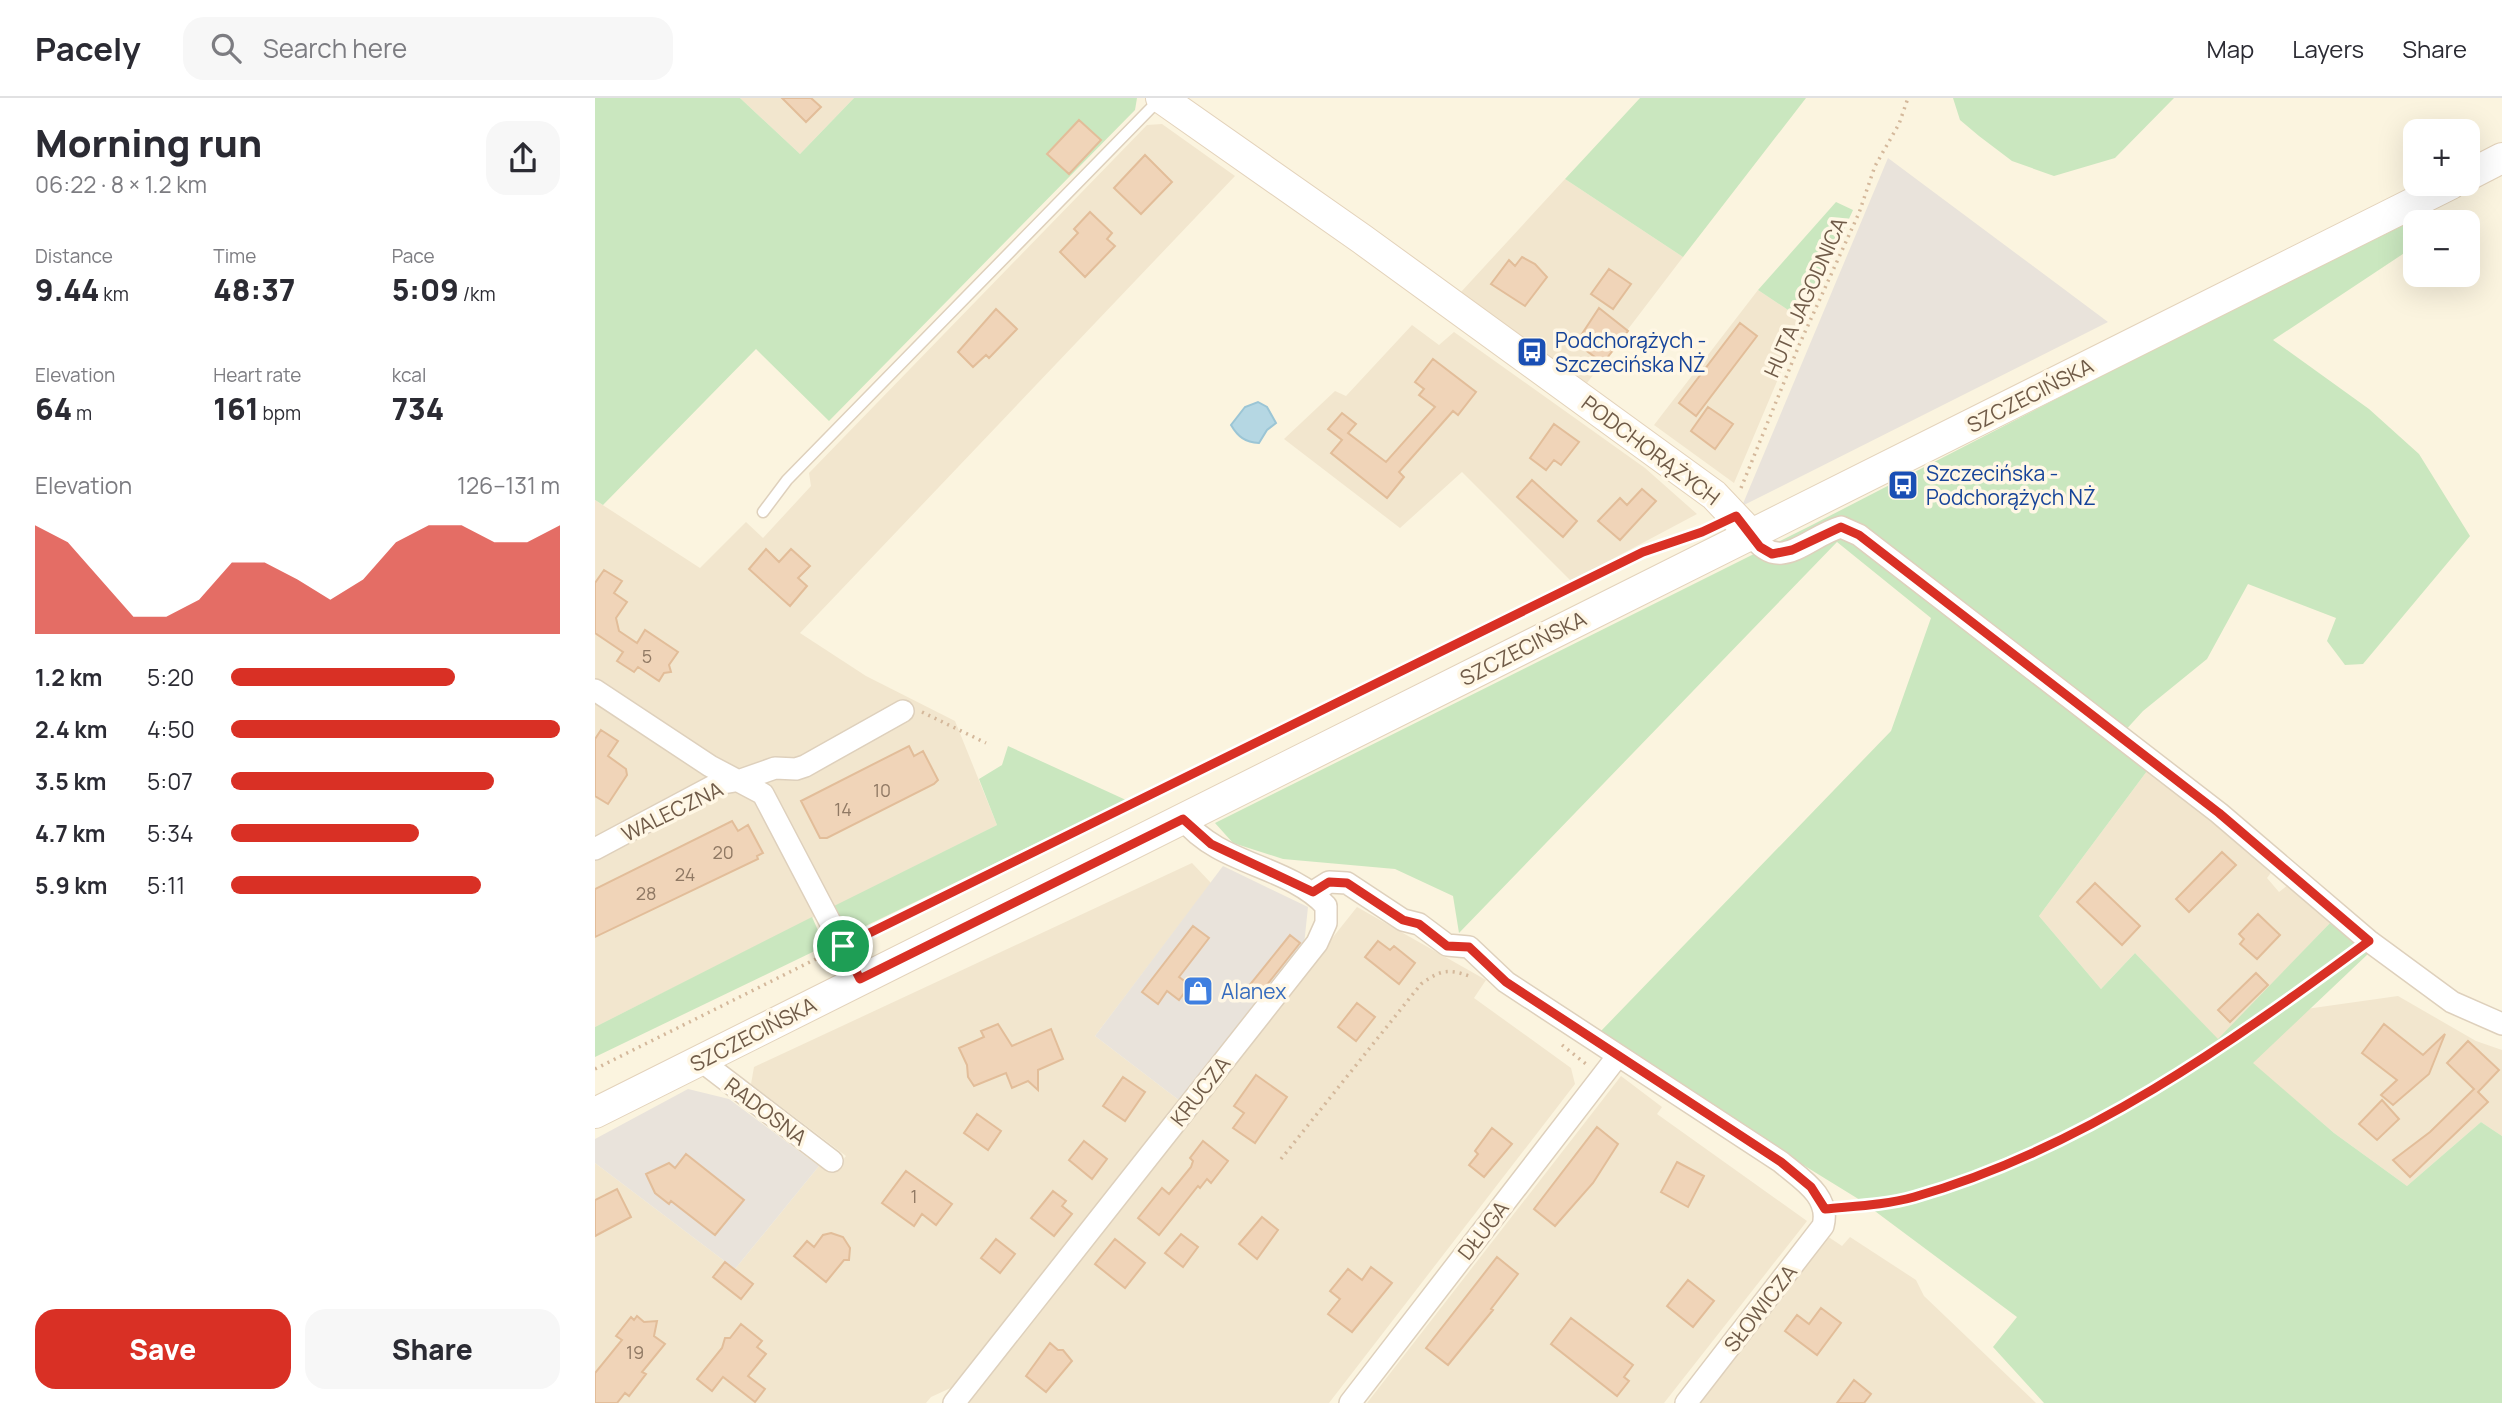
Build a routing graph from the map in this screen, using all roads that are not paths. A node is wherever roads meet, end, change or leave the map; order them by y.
1 (1162, 99) edge
2 (2502, 158) edge
3 (2480, 169) edge
4 (2427, 196) edge
5 (763, 512) dead end
6 (1750, 534) junction
7 (595, 690) edge
8 (903, 711) road end
9 (741, 780) junction
10 (1183, 819) junction
11 (595, 849) edge
12 (1313, 892) junction
13 (860, 979) junction
14 (2502, 1024) edge
15 (1617, 1058) junction
16 (700, 1060) junction
17 (595, 1113) edge
18 (832, 1161) dead end
19 (954, 1403) edge
20 (1350, 1403) edge
21 (1686, 1403) edge

1 - 5 lane
1 - 6 main road, PODCHORĄŻYCH
2 - 3 main road
4 - 6 main road, SZCZECIŃSKA
6 - 10 main road, SZCZECIŃSKA
6 - 14 street, PODCHORĄŻYCH
7 - 9 street
8 - 9 street, WALECZNA
9 - 11 street, WALECZNA
9 - 13 street
10 - 12 street
10 - 13 main road, SZCZECIŃSKA
12 - 15 street
12 - 19 street, KRUCZA
13 - 16 main road, SZCZECIŃSKA
15 - 20 street, DŁUGA
15 - 21 street, SŁOWICZA
16 - 17 main road, SZCZECIŃSKA
16 - 18 street, RADOSNA

